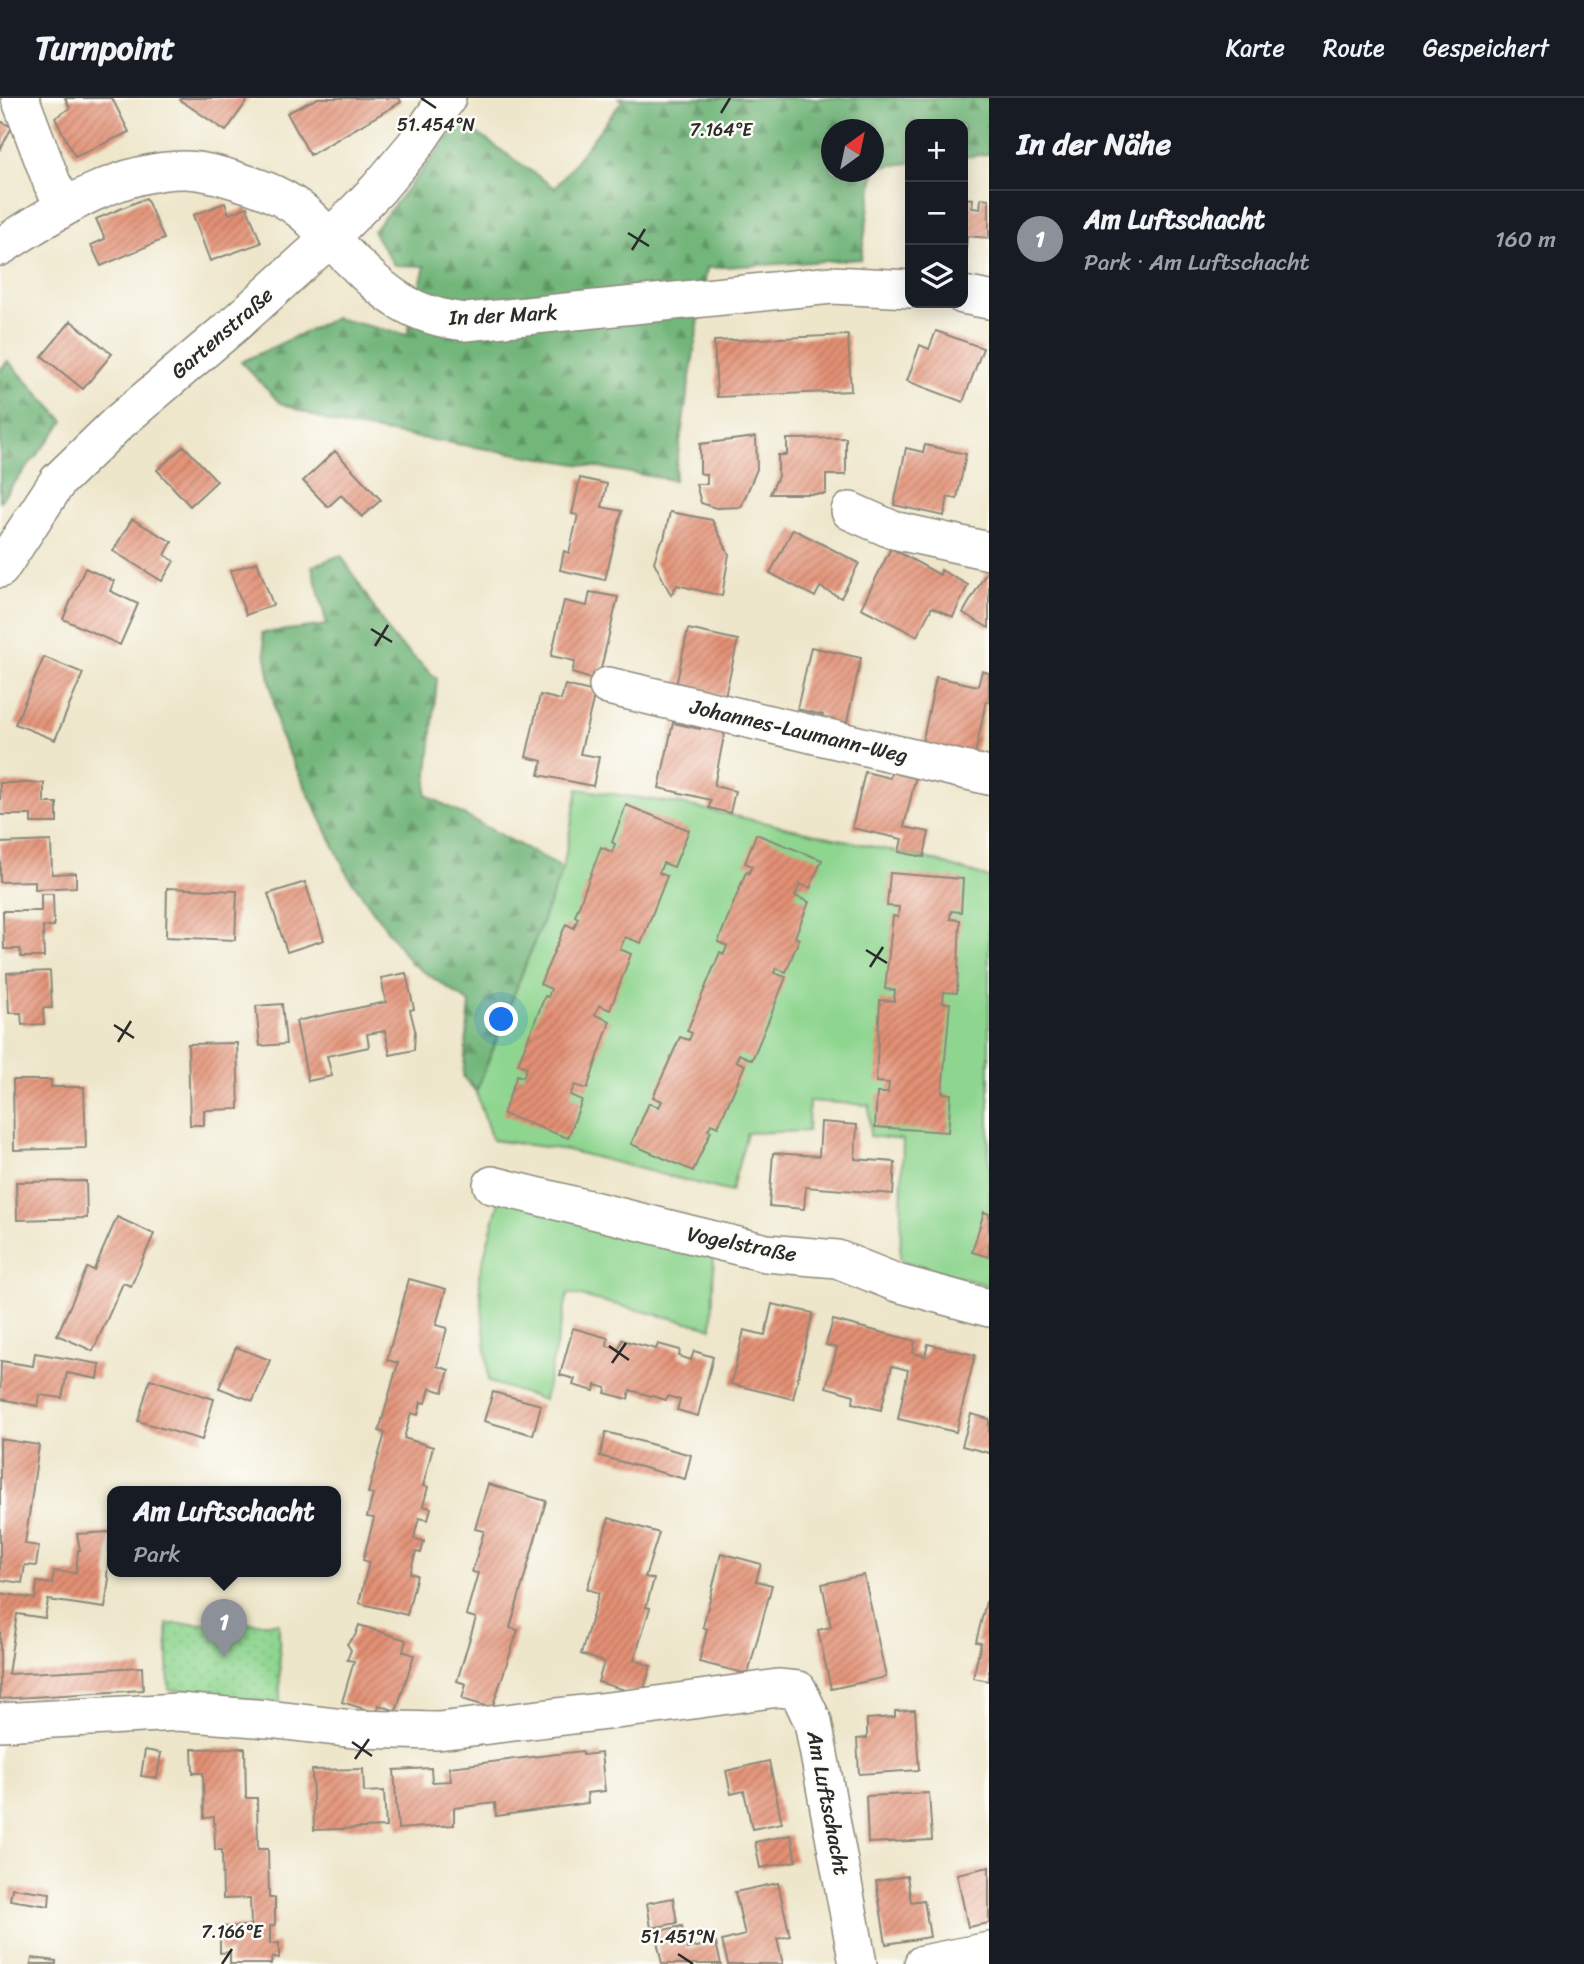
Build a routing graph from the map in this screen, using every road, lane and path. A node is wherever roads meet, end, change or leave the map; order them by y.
1 (20, 98) edge
2 (447, 98) edge
3 (65, 206) junction
4 (330, 238) junction
5 (0, 247) edge
6 (905, 289) edge
7 (968, 296) edge
8 (989, 300) edge
9 (850, 511) dead end
10 (989, 551) edge
11 (0, 569) edge
12 (608, 686) dead end
13 (989, 776) edge
14 (492, 1185) dead end
15 (989, 1308) edge
16 (0, 1722) edge
17 (989, 1951) edge
18 (858, 1964) edge
19 (923, 1964) edge

1 - 3 street
2 - 4 street, Gartenstraße
3 - 4 street, In der Mark
3 - 5 street, In der Mark
4 - 6 street, In der Mark
4 - 11 street, Gartenstraße
7 - 8 street
9 - 10 street
12 - 13 street, Johannes-Laumann-Weg
14 - 15 street, Vogelstraße
16 - 18 street, Am Luftschacht
17 - 19 street

